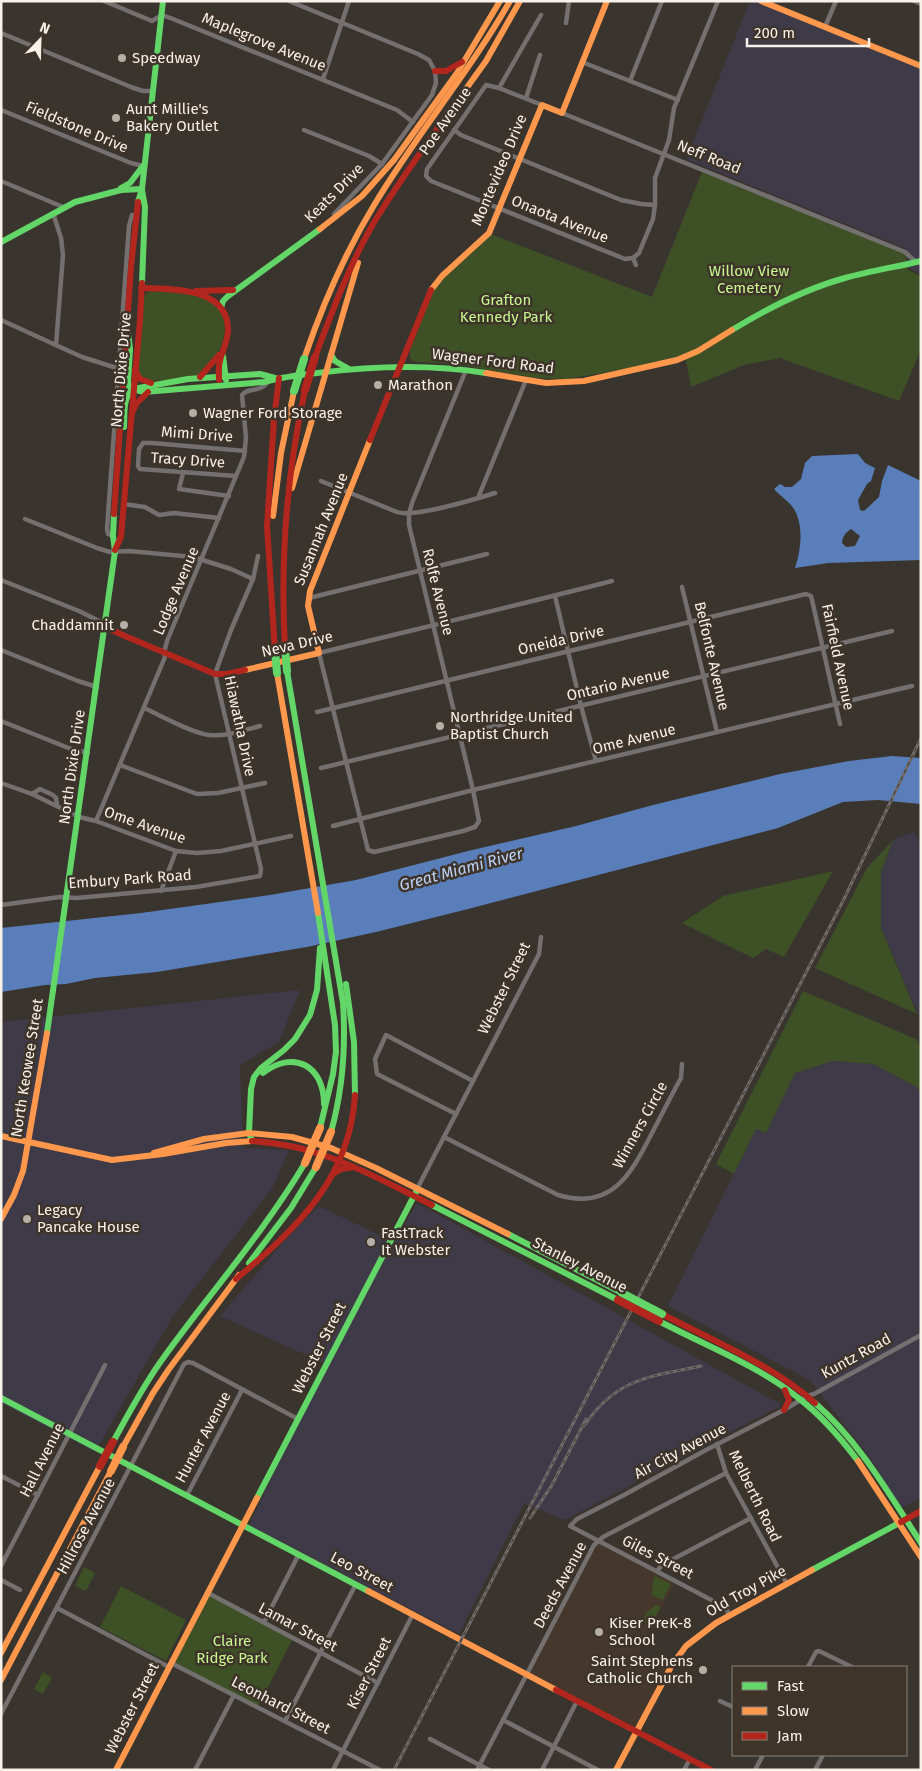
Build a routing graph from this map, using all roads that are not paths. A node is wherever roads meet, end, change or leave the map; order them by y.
1 (104, 1) edge
2 (163, 1) edge
3 (289, 1) edge
4 (349, 1) edge
5 (500, 1) edge
6 (510, 1) edge
7 (520, 1) edge
8 (569, 1) edge
9 (607, 1) edge
10 (662, 1) edge
11 (718, 1) edge
12 (761, 1) edge
13 (836, 1) edge
14 (914, 1) edge
15 (921, 4) edge
16 (162, 15) junction
17 (541, 15) dead end
18 (341, 23) junction
19 (566, 23) dead end
20 (825, 28) junction
21 (1, 33) edge
22 (540, 56) dead end
23 (464, 61) junction
24 (582, 62) junction
25 (921, 66) edge
26 (435, 71) junction
27 (323, 79) junction
28 (630, 81) junction
29 (488, 85) joint
30 (499, 88) junction
31 (153, 91) junction
32 (526, 98) junction
33 (678, 100) junction
34 (542, 105) junction
35 (1, 110) edge
36 (562, 113) junction
37 (413, 122) junction
38 (304, 130) dead end
39 (454, 130) junction
40 (664, 154) junction
41 (520, 159) junction
42 (382, 164) junction
43 (144, 166) junction
44 (426, 174) joint
45 (1, 181) edge
46 (142, 189) junction
47 (116, 191) junction
48 (655, 205) junction
49 (63, 208) junction
50 (500, 209) junction
51 (53, 213) junction
52 (136, 216) junction
53 (320, 229) junction
54 (143, 230) junction
55 (1, 242) edge
56 (360, 251) junction
57 (632, 258) junction
58 (918, 261) edge
59 (636, 265) dead end
60 (141, 288) junction
61 (237, 289) junction
62 (192, 292) junction
63 (126, 301) junction
64 (221, 308) junction
65 (1, 320) edge
66 (126, 324) junction
67 (138, 334) junction
68 (56, 344) junction
69 (223, 350) junction
70 (332, 355) junction
71 (400, 367) junction
72 (135, 369) junction
73 (349, 369) junction
74 (120, 370) junction
75 (466, 370) junction
76 (327, 372) junction
77 (196, 378) junction
78 (223, 378) junction
79 (279, 378) junction
80 (526, 380) junction
81 (268, 381) junction
82 (257, 382) junction
83 (158, 383) junction
84 (178, 388) junction
85 (133, 389) junction
86 (149, 391) junction
87 (130, 420) junction
88 (118, 442) junction
89 (245, 451) junction
90 (139, 468) joint
91 (183, 472) junction
92 (236, 476) junction
93 (321, 481) dead end
94 (350, 493) junction
95 (496, 493) dead end
96 (228, 496) junction
97 (478, 498) junction
98 (287, 499) junction
99 (112, 501) junction
100 (124, 504) junction
101 (409, 514) junction
102 (220, 518) junction
103 (25, 519) dead end
104 (115, 551) junction
105 (487, 554) dead end
106 (258, 556) dead end
107 (202, 560) junction
108 (421, 572) junction
109 (253, 578) junction
110 (1, 580) edge
111 (612, 581) dead end
112 (270, 582) junction
113 (682, 587) dead end
114 (555, 596) junction
115 (811, 596) joint
116 (309, 598) junction
117 (691, 622) junction
118 (105, 624) junction
119 (433, 625) junction
120 (892, 631) dead end
121 (822, 649) junction
122 (1, 650) edge
123 (569, 652) junction
124 (164, 653) junction
125 (319, 653) junction
126 (215, 674) junction
127 (704, 677) junction
128 (447, 681) junction
129 (912, 686) dead end
130 (97, 687) junction
131 (836, 704) junction
132 (581, 706) junction
133 (144, 708) junction
134 (332, 708) junction
135 (317, 712) dead end
136 (1, 721) edge
137 (840, 724) dead end
138 (260, 726) dead end
139 (717, 732) junction
140 (228, 734) junction
141 (460, 736) junction
142 (88, 753) junction
143 (596, 761) junction
144 (345, 762) junction
145 (120, 764) junction
146 (321, 768) dead end
147 (1, 783) edge
148 (265, 783) dead end
149 (241, 788) junction
150 (473, 790) junction
151 (32, 794) junction
152 (57, 805) junction
153 (79, 817) junction
154 (359, 819) junction
155 (96, 821) junction
156 (333, 826) dead end
157 (291, 836) dead end
158 (255, 843) junction
159 (176, 851) junction
160 (369, 851) joint
161 (260, 876) joint
162 (161, 891) junction
163 (68, 897) junction
164 (1, 905) edge
165 (320, 927) junction
166 (541, 937) dead end
167 (60, 947) joint
168 (340, 965) junction
169 (682, 1064) dead end
170 (473, 1081) junction
171 (456, 1114) junction
172 (323, 1118) junction
173 (1, 1136) edge
174 (252, 1136) junction
175 (444, 1138) junction
176 (29, 1142) junction
177 (342, 1157) junction
178 (354, 1167) junction
179 (333, 1174) junction
180 (415, 1193) junction
181 (1, 1220) edge
182 (236, 1280) junction
183 (660, 1318) junction
184 (921, 1335) edge
185 (105, 1365) dead end
186 (783, 1387) junction
187 (242, 1390) junction
188 (1, 1398) edge
189 (804, 1398) junction
190 (784, 1410) junction
191 (298, 1419) junction
192 (69, 1434) junction
193 (717, 1444) junction
194 (132, 1466) junction
195 (726, 1473) junction
196 (1, 1476) edge
197 (38, 1495) junction
198 (187, 1495) junction
199 (921, 1511) edge
200 (751, 1518) junction
201 (902, 1522) junction
202 (243, 1525) junction
203 (570, 1526) joint
204 (598, 1541) junction
205 (921, 1543) edge
206 (299, 1554) junction
207 (921, 1556) edge
208 (1, 1566) edge
209 (657, 1571) junction
210 (1, 1580) edge
211 (356, 1584) junction
212 (787, 1584) junction
213 (20, 1590) dead end
214 (208, 1593) junction
215 (57, 1608) junction
216 (413, 1614) junction
217 (728, 1616) junction
218 (264, 1622) junction
219 (321, 1652) junction
220 (1, 1653) edge
221 (170, 1665) junction
222 (809, 1666) edge
223 (850, 1666) edge
224 (526, 1674) junction
225 (1, 1680) edge
226 (378, 1683) junction
227 (234, 1695) junction
228 (578, 1701) junction
229 (720, 1701) dead end
230 (732, 1707) edge
231 (1, 1714) edge
232 (503, 1720) junction
233 (285, 1721) junction
234 (636, 1732) junction
235 (430, 1739) dead end
236 (554, 1746) junction
237 (342, 1751) junction
238 (762, 1756) edge
239 (822, 1756) edge
240 (690, 1759) junction
241 (478, 1767) edge
242 (116, 1770) edge
243 (195, 1770) edge
244 (332, 1770) edge
245 (380, 1770) edge
246 (489, 1770) edge
247 (542, 1770) edge
248 (598, 1770) edge
249 (616, 1770) edge
250 (684, 1770) edge
251 (711, 1770) edge
252 (755, 1770) edge
253 (815, 1770) edge

1 - 16 street, Maplegrove Avenue
2 - 16 main road, North Dixie Drive
3 - 18 street
4 - 18 street
5 - 23 main road
6 - 112 main road, bridge
7 - 56 main road
8 - 19 street
9 - 24 main road
10 - 28 street
11 - 33 street
12 - 20 main road
13 - 20 street
14 - 15 street
16 - 27 street, Maplegrove Avenue
16 - 31 main road, North Dixie Drive
17 - 30 street
18 - 26 street
18 - 27 street
20 - 25 main road
21 - 31 street
22 - 32 street
23 - 26 main road
23 - 53 main road
24 - 28 street
24 - 36 main road
26 - 37 street, Keats Drive
27 - 37 street, Maplegrove Avenue
28 - 33 street
29 - 30 street, Neff Road
29 - 39 street, Poe Avenue
30 - 32 street, Neff Road
31 - 43 main road, North Dixie Drive
32 - 34 street, Neff Road
33 - 40 street
34 - 36 main road, Neff Road
34 - 41 main road, Montevideo Drive
35 - 43 street, Fieldstone Drive
36 - 40 street, Neff Road
37 - 42 street, Keats Drive
38 - 42 street
39 - 41 street
39 - 44 street, Poe Avenue
40 - 48 street
40 - 58 street, Neff Road
41 - 48 street
41 - 50 main road, Montevideo Drive
42 - 53 street, Keats Drive
43 - 46 main road, North Dixie Drive
43 - 47 main road
44 - 50 street, Onaota Avenue
45 - 49 street
46 - 47 main road
46 - 52 main road, North Dixie Drive
46 - 54 main road, North Dixie Drive
47 - 49 main road
48 - 57 street
49 - 51 main road
50 - 57 street, Onaota Avenue
50 - 71 main road, Montevideo Drive
51 - 55 main road
51 - 68 street
52 - 54 main road
52 - 63 main road, North Dixie Drive
53 - 61 main road, Keats Drive
54 - 60 main road, North Dixie Drive
56 - 70 main road
56 - 98 main road, bridge
57 - 59 street
58 - 80 main road, Wagner Ford Road
60 - 62 main road
60 - 67 main road, North Dixie Drive
61 - 62 main road
61 - 64 main road, Keats Drive
62 - 64 main road
63 - 66 main road, North Dixie Drive
63 - 67 main road
63 - 74 street
64 - 69 main road
65 - 68 street
66 - 74 main road, North Dixie Drive
66 - 85 main road
67 - 72 main road, North Dixie Drive
68 - 74 street
69 - 77 main road
69 - 78 main road
70 - 73 main road
70 - 76 main road
71 - 73 main road, Wagner Ford Road
71 - 75 main road, Wagner Ford Road
71 - 94 main road, Susannah Avenue
72 - 83 main road
72 - 85 main road, North Dixie Drive
73 - 76 main road, Wagner Ford Road
74 - 88 main road, North Dixie Drive
74 - 99 street
75 - 80 main road, Wagner Ford Road
75 - 101 street, Rolfe Avenue
76 - 79 main road, Wagner Ford Road
76 - 98 main road
77 - 78 main road, Wagner Ford Road
77 - 83 main road, Wagner Ford Road
78 - 79 main road, Wagner Ford Road
78 - 82 main road
78 - 84 main road
79 - 81 main road, Wagner Ford Road
79 - 112 main road
80 - 97 street
81 - 82 main road, Wagner Ford Road
81 - 89 street, Lodge Avenue
82 - 84 main road, Wagner Ford Road
83 - 85 main road, Wagner Ford Road
84 - 86 main road, Wagner Ford Road
85 - 86 main road, Wagner Ford Road
85 - 87 main road, North Dixie Drive
85 - 88 main road
86 - 87 main road
87 - 100 main road, North Dixie Drive
88 - 99 main road, North Dixie Drive
89 - 90 street, Mimi Drive
89 - 92 street, Lodge Avenue
90 - 91 street, Tracy Drive
91 - 92 street, Tracy Drive
91 - 96 street
92 - 96 street, Lodge Avenue
93 - 94 street
94 - 101 street
94 - 116 main road, Susannah Avenue
95 - 97 street
96 - 102 street, Lodge Avenue
97 - 101 street
98 - 168 main road, bridge
99 - 104 main road, North Dixie Drive
100 - 102 street
100 - 104 main road, North Dixie Drive
101 - 108 street, Rolfe Avenue
102 - 107 street, Lodge Avenue
103 - 104 street
104 - 107 street
104 - 118 main road, North Dixie Drive
105 - 108 street
106 - 109 street, Hiawatha Drive
107 - 109 street
107 - 124 street, Lodge Avenue
108 - 116 street
108 - 119 street, Rolfe Avenue
109 - 126 street, Hiawatha Drive
110 - 118 street, Neva Drive
111 - 114 street, Neva Drive
112 - 165 main road, bridge
113 - 117 street, Belfonte Avenue
114 - 119 street, Neva Drive
114 - 123 street
115 - 117 street, Oneida Drive
115 - 121 street, Fairfield Avenue
116 - 125 main road, Susannah Avenue
117 - 123 street, Oneida Drive
117 - 127 street, Belfonte Avenue
118 - 124 main road, Neva Drive
118 - 130 main road, North Dixie Drive
119 - 125 street, Neva Drive
119 - 128 street, Rolfe Avenue
120 - 121 street, Ontario Avenue
121 - 127 street, Ontario Avenue
121 - 131 street, Fairfield Avenue
122 - 130 street
123 - 128 street, Oneida Drive
123 - 132 street
124 - 126 main road, Neva Drive
124 - 133 street, Lodge Avenue
125 - 126 main road, Neva Drive
125 - 134 street, Susannah Avenue
126 - 140 street, Hiawatha Drive
127 - 132 street, Ontario Avenue
127 - 139 street, Belfonte Avenue
128 - 134 street, Oneida Drive
128 - 141 street, Rolfe Avenue
129 - 131 street, Ome Avenue
130 - 142 main road, North Dixie Drive
131 - 137 street, Fairfield Avenue
131 - 139 street, Ome Avenue
132 - 141 street, Ontario Avenue
132 - 143 street
133 - 140 street
133 - 145 street, Lodge Avenue
134 - 135 street, Oneida Drive
134 - 144 street, Susannah Avenue
136 - 142 street
138 - 140 street
139 - 143 street, Ome Avenue
140 - 149 street, Hiawatha Drive
141 - 144 street, Ontario Avenue
141 - 150 street, Rolfe Avenue
142 - 153 main road, North Dixie Drive
143 - 150 street, Ome Avenue
144 - 146 street, Ontario Avenue
144 - 154 street, Susannah Avenue
145 - 149 street
145 - 155 street, Lodge Avenue
147 - 151 street
148 - 149 street
149 - 158 street, Hiawatha Drive
150 - 154 street, Ome Avenue
150 - 160 street, Rolfe Avenue
151 - 152 street
151 - 152 street
152 - 153 street, Ome Avenue
153 - 155 street, Ome Avenue
153 - 163 main road, North Dixie Drive
154 - 156 street, Ome Avenue
154 - 160 street, Susannah Avenue
155 - 159 street, Ome Avenue
157 - 158 street, Ome Avenue
158 - 159 street, Ome Avenue
158 - 161 street, Hiawatha Drive
159 - 162 street
161 - 162 street, Embury Park Road
162 - 163 street, Embury Park Road
163 - 164 street, Embury Park Road
163 - 167 main road, North Dixie Drive
165 - 172 main road
165 - 174 main road
166 - 170 street, Webster Street
167 - 176 main road, North Keowee Street
168 - 177 main road
168 - 182 main road, bridge
169 - 175 street, Winners Circle
170 - 171 street, Webster Street
170 - 171 street
171 - 175 street, Webster Street
172 - 174 main road
172 - 220 main road, bridge
173 - 176 main road, Stanley Avenue
174 - 176 main road, Stanley Avenue
174 - 177 main road, Stanley Avenue
175 - 180 street, Webster Street
176 - 181 main road, North Keowee Street
177 - 178 main road, Stanley Avenue
177 - 179 main road
177 - 180 main road, Stanley Avenue
178 - 179 main road
178 - 180 main road, Stanley Avenue
179 - 182 main road
180 - 183 main road, Stanley Avenue, bridge
180 - 191 main road, Webster Street
182 - 225 main road, bridge
183 - 186 main road, Stanley Avenue
183 - 189 main road, Stanley Avenue
184 - 189 street, Kuntz Road
185 - 192 street, Hall Avenue
186 - 189 main road, Stanley Avenue
186 - 190 main road
187 - 191 street
187 - 194 street, Hillrose Avenue
187 - 198 street, Hunter Avenue
188 - 192 main road, Leo Street
189 - 190 street, Air City Avenue
189 - 201 main road, Stanley Avenue
190 - 193 street, Air City Avenue
191 - 202 main road, Webster Street
192 - 194 main road, Leo Street
192 - 197 street, Hall Avenue
193 - 195 street, Melberth Road
193 - 203 street, Air City Avenue
194 - 198 main road, Leo Street
194 - 215 street, Hillrose Avenue
195 - 200 street, Melberth Road
195 - 204 street, Deeds Avenue
196 - 197 street
197 - 208 street, Hall Avenue
198 - 202 main road, Leo Street
199 - 201 main road, Old Troy Pike
200 - 209 street
200 - 212 street, Melberth Road
201 - 205 main road, Stanley Avenue
201 - 207 main road, Stanley Avenue
201 - 212 main road, Old Troy Pike
202 - 206 main road, Leo Street
202 - 214 main road, Webster Street
203 - 204 street, Giles Street
204 - 209 street, Giles Street
204 - 224 street, Deeds Avenue
206 - 211 main road, Leo Street
206 - 218 street
209 - 217 street, Giles Street
210 - 213 street
211 - 216 main road, Leo Street
211 - 219 street
212 - 217 main road, Old Troy Pike
214 - 218 street, Lamar Street
214 - 221 main road, Webster Street
215 - 221 street, Leonhard Street
215 - 231 street, Hillrose Avenue
216 - 224 main road, Leo Street
216 - 226 street, Kiser Street
217 - 234 main road, Old Troy Pike
218 - 219 street, Lamar Street
219 - 226 street, Lamar Street
219 - 233 street
221 - 227 street, Leonhard Street
221 - 242 main road, Webster Street
222 - 223 street
224 - 228 main road, Leo Street
224 - 232 street, Deeds Avenue
226 - 237 street, Kiser Street
227 - 233 street, Leonhard Street
227 - 243 street
228 - 234 main road, Leo Street
228 - 236 street
229 - 230 street
232 - 236 street
232 - 241 street, Deeds Avenue
233 - 237 street, Leonhard Street
234 - 240 main road, Leo Street
234 - 249 main road, Old Troy Pike
235 - 241 street
236 - 247 street
236 - 248 street
237 - 244 street, Kiser Street
237 - 245 street, Leonhard Street
238 - 252 street
239 - 253 street
240 - 250 street
240 - 251 main road, Leo Street
241 - 246 street

